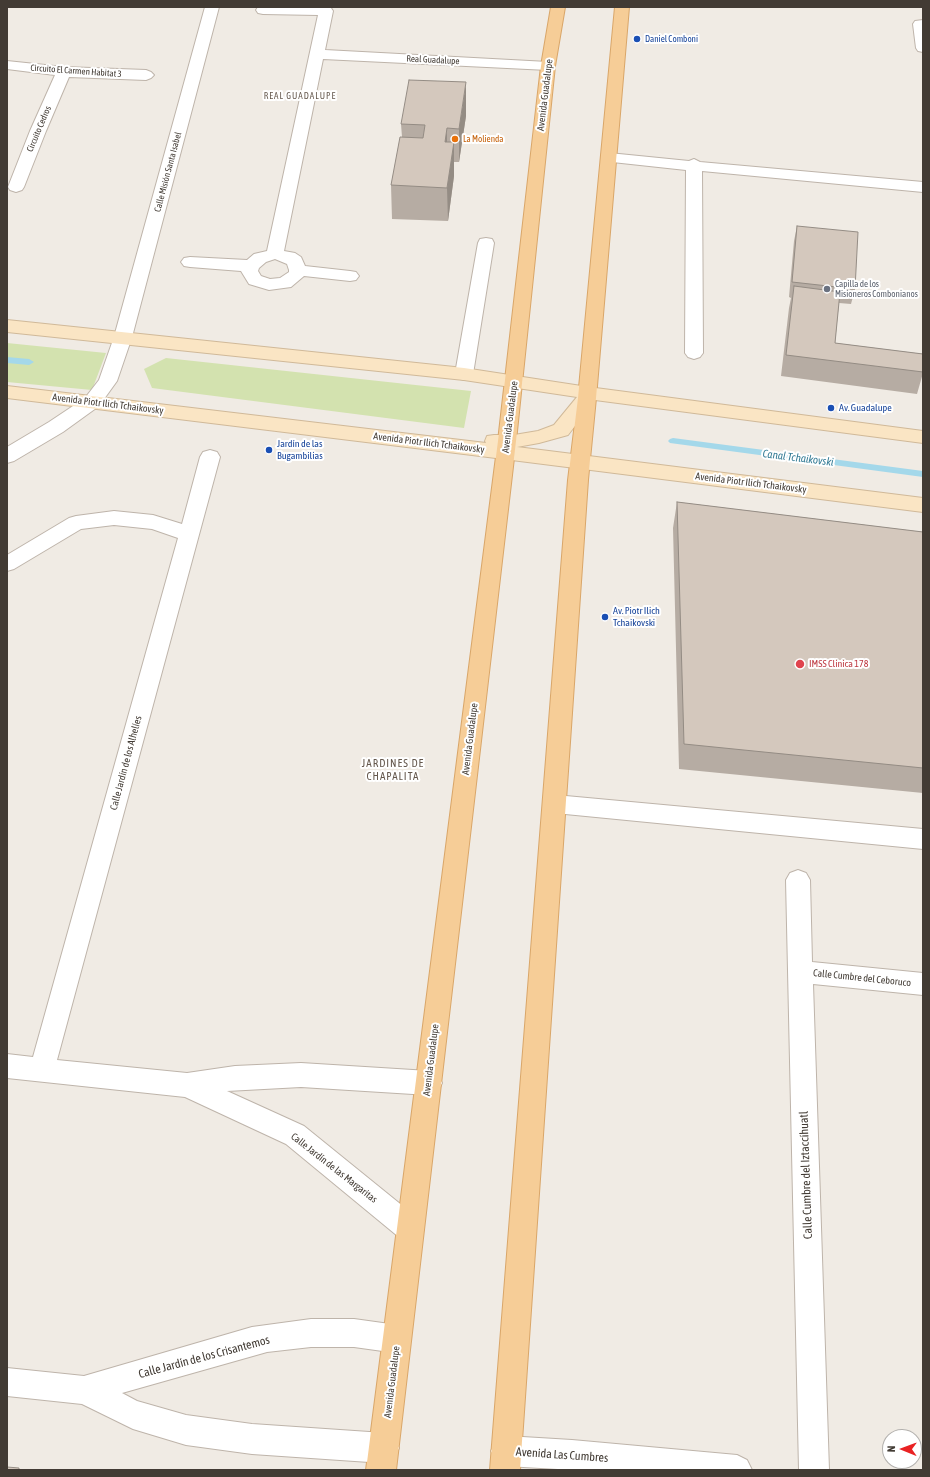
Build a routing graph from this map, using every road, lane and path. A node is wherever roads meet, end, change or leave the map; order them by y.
1 (212, 7) edge
2 (558, 7) edge
3 (622, 7) edge
4 (264, 10) dead end
5 (923, 24) edge
6 (923, 48) edge
7 (317, 54) junction
8 (7, 65) edge
9 (548, 66) junction
10 (64, 72) junction
11 (146, 75) dead end
12 (609, 158) junction
13 (694, 164) junction
14 (923, 186) edge
15 (16, 187) dead end
16 (486, 243) dead end
17 (275, 254) junction
18 (190, 262) dead end
19 (251, 266) junction
20 (298, 270) junction
21 (350, 276) dead end
22 (7, 326) edge
23 (123, 337) junction
24 (694, 352) dead end
25 (464, 374) junction
26 (514, 382) junction
27 (7, 392) edge
28 (587, 396) junction
29 (92, 402) junction
30 (923, 437) edge
31 (506, 447) junction
32 (7, 456) edge
33 (210, 457) dead end
34 (580, 462) junction
35 (923, 505) edge
36 (189, 534) junction
37 (7, 564) edge
38 (554, 804) junction
39 (923, 839) edge
40 (798, 880) dead end
41 (801, 972) junction
42 (923, 984) edge
43 (7, 1066) edge
44 (42, 1069) junction
45 (428, 1083) junction
46 (187, 1085) junction
47 (410, 1229) junction
48 (397, 1339) junction
49 (7, 1382) edge
50 (84, 1390) junction
51 (383, 1459) edge
52 (506, 1461) edge
53 (737, 1470) edge
54 (814, 1470) edge

1 - 23 street, Calle Misión Santa Isabel
2 - 9 main road, Avenida Guadalupe
3 - 12 main road
4 - 7 street
5 - 6 street
7 - 9 street, Real Guadalupe
7 - 17 street
8 - 10 street, Circuito El Carmen Habitat 3
9 - 26 main road, Avenida Guadalupe
10 - 11 street, Circuito El Carmen Habitat 3
10 - 15 street, Circuito Cedros
12 - 13 street
12 - 28 main road
13 - 14 street
13 - 24 street
16 - 25 street
17 - 19 street
17 - 20 street
18 - 19 street
19 - 20 street
20 - 21 street
22 - 23 street
23 - 25 street
23 - 29 street, Calle Misión Santa Isabel
25 - 26 street
26 - 28 street
26 - 31 main road, Avenida Guadalupe
27 - 29 street, Avenida Piotr Ilich Tchaikovsky
28 - 30 street
28 - 31 street
28 - 34 main road
29 - 31 street, Avenida Piotr Ilich Tchaikovsky
29 - 32 street, Calle Misión Santa Isabel
31 - 34 street, Avenida Piotr Ilich Tchaikovsky
31 - 45 main road, Avenida Guadalupe
33 - 36 street, Calle Jardín de los Alhelíes
34 - 35 street, Avenida Piotr Ilich Tchaikovsky
34 - 38 main road
36 - 37 street
36 - 44 street, Calle Jardín de los Alhelíes
38 - 39 street
38 - 52 main road
40 - 41 street, Calle Cumbre del Iztaccíhuatl
41 - 42 street, Calle Cumbre del Ceboruco
41 - 54 street, Calle Cumbre del Iztaccíhuatl
43 - 44 street, Calle Jardín de las Margaritas
44 - 46 street, Calle Jardín de las Margaritas
45 - 46 street, Calle Jardín de las Margaritas
45 - 47 main road, Avenida Guadalupe
46 - 47 street, Calle Jardín de las Margaritas
47 - 48 main road, Avenida Guadalupe
48 - 50 street, Calle Jardín de los Crisantemos
48 - 51 main road, Avenida Guadalupe
49 - 50 street, Calle Jardín de los Crisantemos
50 - 51 street, Calle Jardín de los Crisantemos
52 - 53 street, Avenida Las Cumbres

